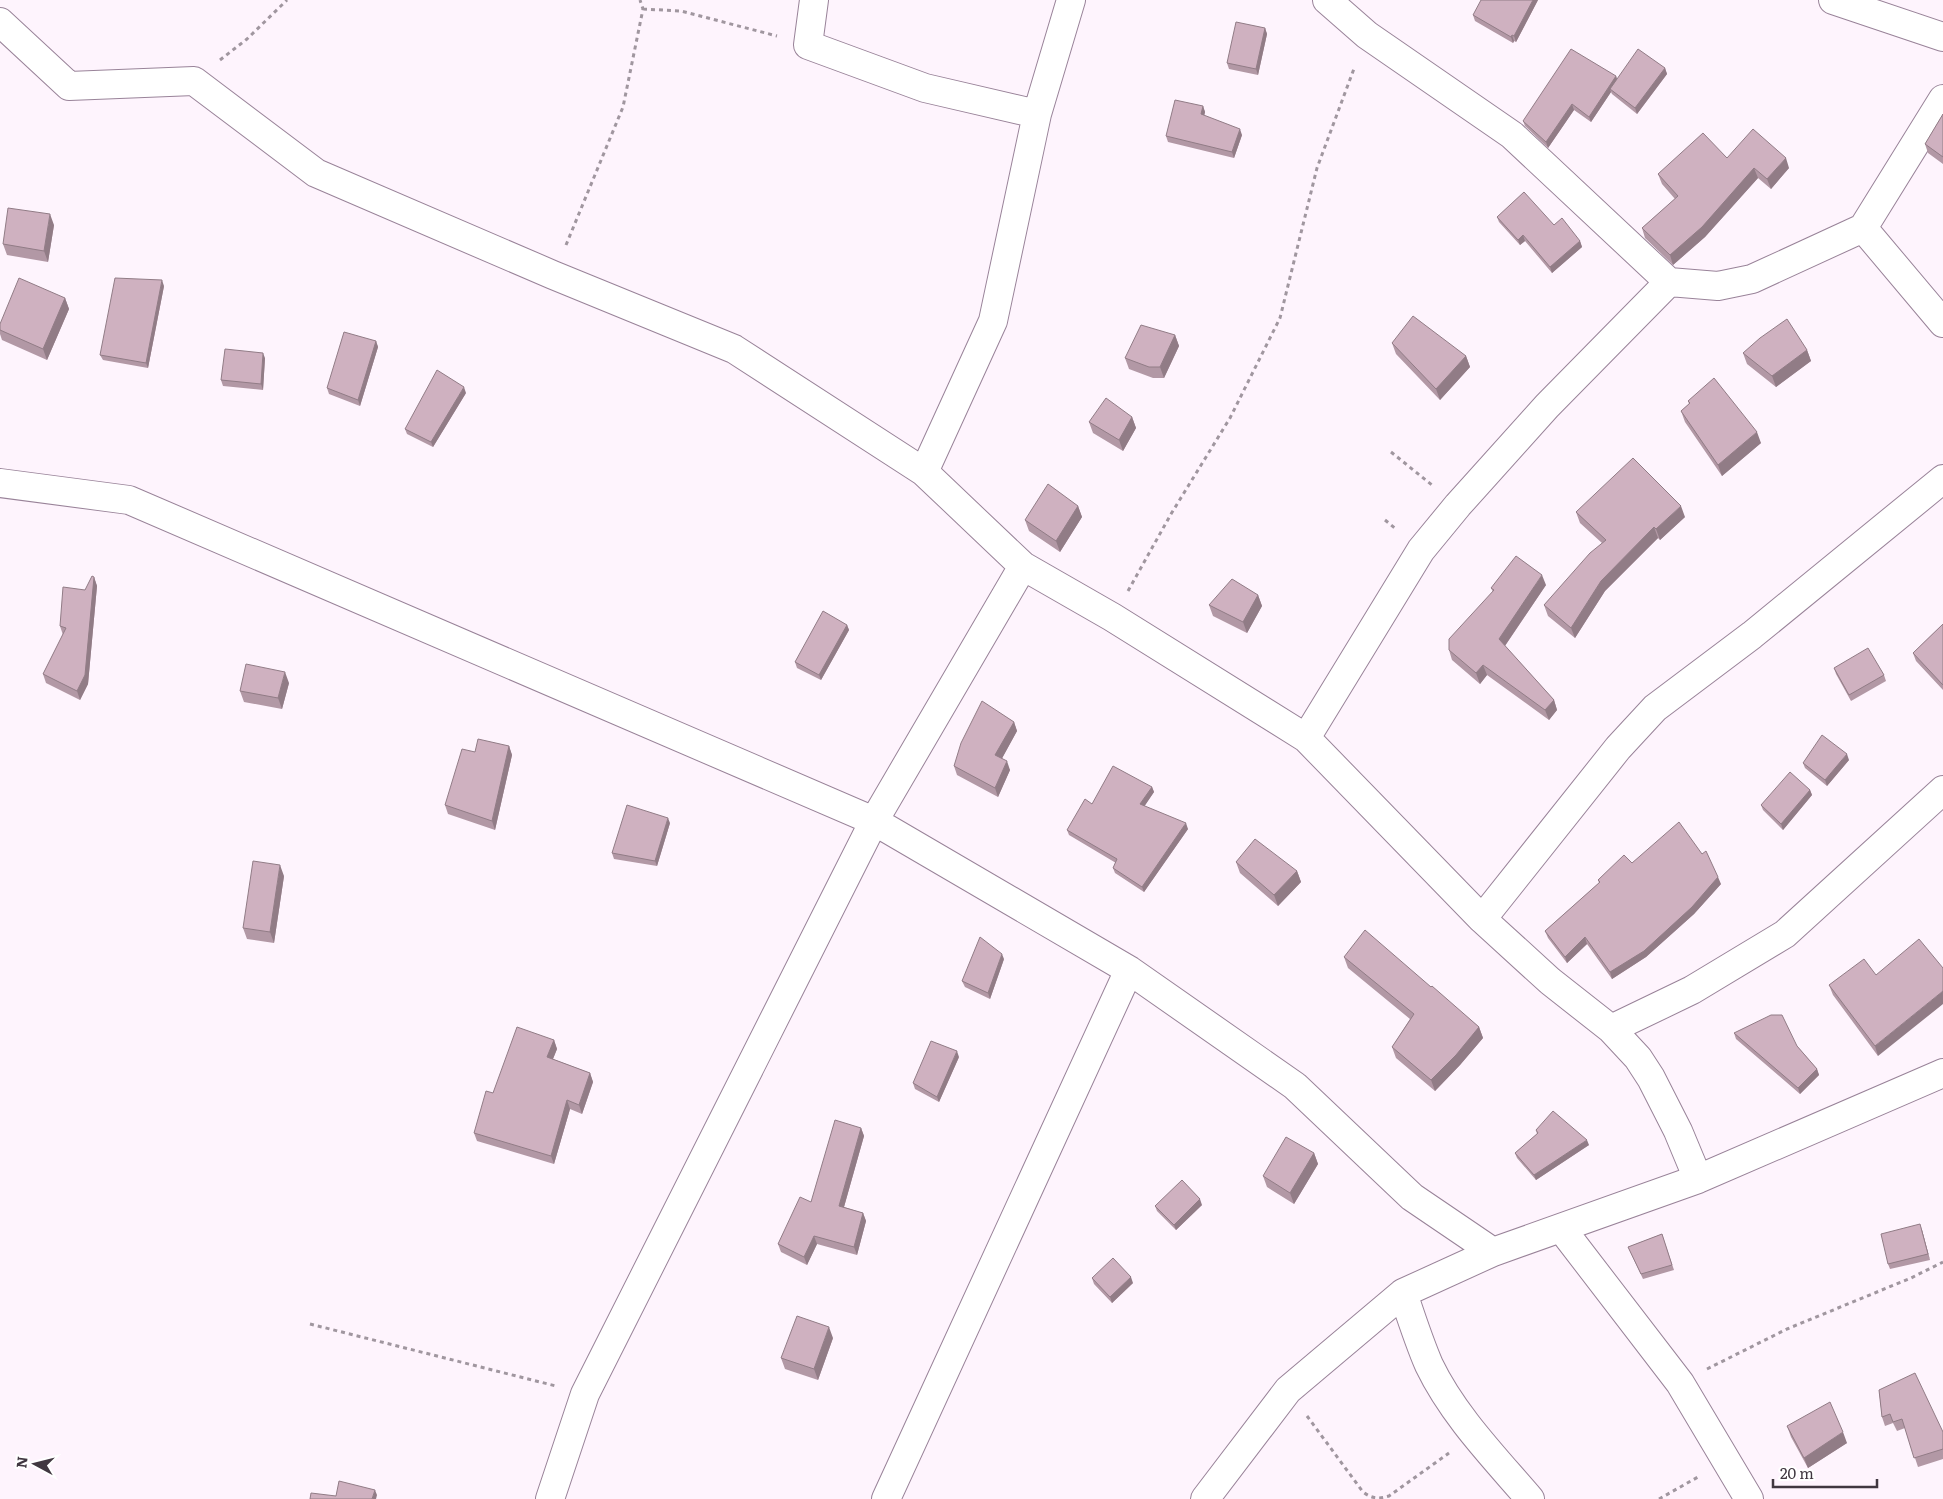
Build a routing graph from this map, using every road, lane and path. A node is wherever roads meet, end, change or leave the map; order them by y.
1 (287, 0) edge
2 (640, 0) edge
3 (814, 0) edge
4 (1071, 0) edge
5 (1326, 0) edge
6 (1833, 0) edge
7 (643, 9) junction
8 (0, 22) edge
9 (1367, 35) junction
10 (1943, 37) edge
11 (808, 45) junction
12 (194, 81) junction
13 (1943, 98) edge
14 (1037, 114) junction
15 (1863, 228) junction
16 (553, 275) junction
17 (1670, 282) junction
18 (1943, 323) edge
19 (1391, 452) dead end
20 (924, 472) junction
21 (1943, 479) edge
22 (0, 483) edge
23 (1458, 506) junction
24 (1023, 566) junction
25 (1112, 617) junction
26 (1306, 738) junction
27 (1943, 790) edge
28 (874, 821) junction
29 (1482, 920) junction
30 (1130, 970) junction
31 (1612, 1029) junction
32 (1943, 1073) edge
33 (1698, 1179) junction
34 (1561, 1228) junction
35 (1493, 1252) junction
36 (1943, 1262) edge
37 (1403, 1293) junction
38 (310, 1324) dead end
39 (1680, 1383) junction
40 (1288, 1390) junction
41 (585, 1394) junction
42 (1475, 1435) junction
43 (1727, 1461) junction
44 (550, 1499) edge
45 (886, 1499) edge
46 (1205, 1499) edge
47 (1530, 1499) edge
48 (1659, 1499) edge
49 (1749, 1499) edge

1 - 12 path
2 - 7 path
3 - 11 street
4 - 14 street
5 - 9 street
6 - 10 street
7 - 11 path
7 - 16 path
8 - 12 street
9 - 17 street
9 - 25 path
11 - 14 street
12 - 16 street
13 - 15 street
14 - 20 street
15 - 17 street
15 - 18 street
16 - 20 street
17 - 23 street
19 - 23 path
20 - 24 street
21 - 29 street
22 - 28 street
23 - 26 street
24 - 25 street
24 - 28 street
25 - 26 street
26 - 29 street
27 - 31 street
28 - 30 street
28 - 41 street
29 - 31 street
30 - 35 street
30 - 45 street
31 - 33 street
32 - 33 street
33 - 34 street
34 - 35 street
34 - 39 street
35 - 37 street
36 - 39 path
37 - 40 street
37 - 42 street
38 - 41 path
39 - 43 street
40 - 42 path
40 - 46 street
41 - 44 street
42 - 47 street
43 - 48 path
43 - 49 street

